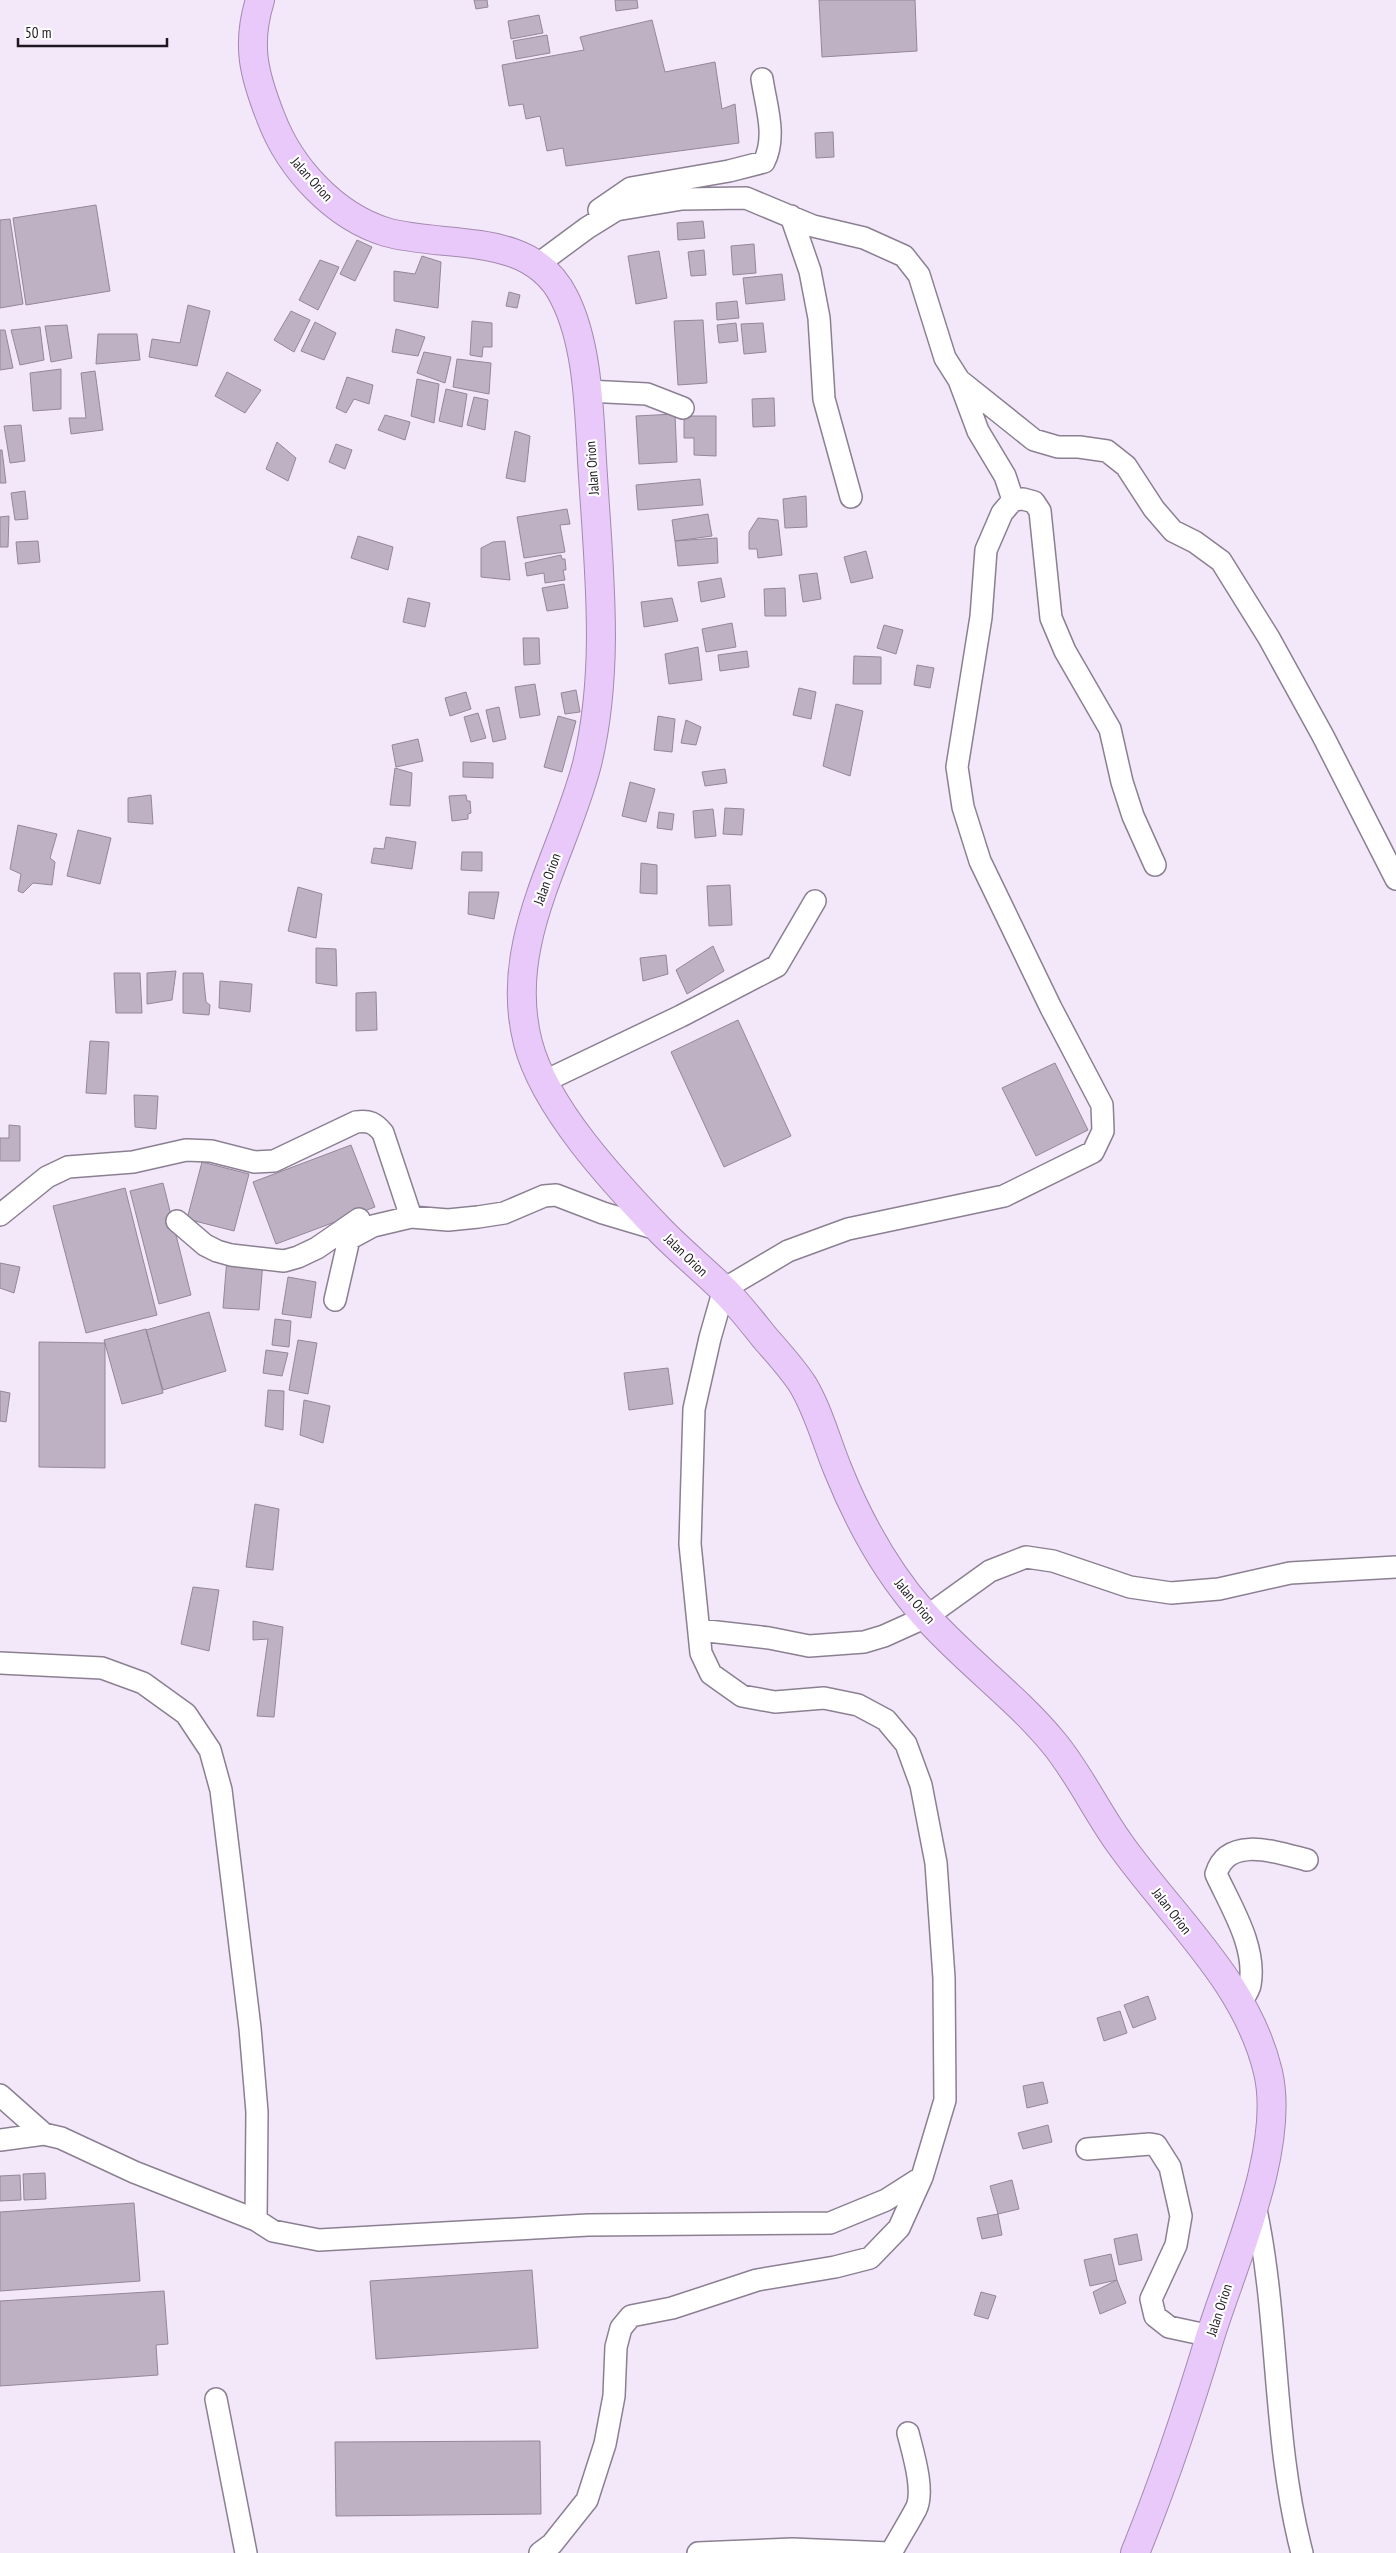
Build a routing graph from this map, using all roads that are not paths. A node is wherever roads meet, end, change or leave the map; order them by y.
1 (260, 0) edge
2 (762, 79) dead end
3 (790, 216) junction
4 (532, 262) junction
5 (959, 380) junction
6 (587, 391) junction
7 (683, 408) dead end
8 (851, 497) dead end
9 (1013, 500) junction
10 (1154, 865) dead end
11 (1396, 879) edge
12 (815, 901) dead end
13 (543, 1082) junction
14 (0, 1215) edge
15 (403, 1219) junction
16 (177, 1222) dead end
17 (660, 1230) junction
18 (724, 1289) junction
19 (335, 1300) dead end
20 (1396, 1568) edge
21 (926, 1617) junction
22 (699, 1630) junction
23 (0, 1663) edge
24 (1307, 1860) dead end
25 (1241, 2002) junction
26 (0, 2095) edge
27 (44, 2134) junction
28 (9, 2138) edge
29 (1087, 2149) dead end
30 (0, 2154) edge
31 (922, 2177) junction
32 (1255, 2205) junction
33 (256, 2220) junction
34 (1211, 2336) junction
35 (216, 2399) dead end
36 (908, 2433) dead end
37 (246, 2553) edge
38 (540, 2553) edge
39 (698, 2553) edge
40 (890, 2553) edge
41 (1136, 2553) edge
42 (1302, 2553) edge

1 - 4 highway, Jalan Orion
2 - 4 street
3 - 4 street
3 - 5 street
3 - 8 street
4 - 6 highway, Jalan Orion
5 - 9 street
5 - 11 street
6 - 7 street
6 - 13 highway, Jalan Orion
9 - 10 street
9 - 18 street
12 - 13 street
13 - 17 highway, Jalan Orion
14 - 15 street
15 - 16 street
15 - 17 street
15 - 19 street
17 - 18 highway, Jalan Orion
18 - 21 highway, Jalan Orion
18 - 22 street
20 - 21 street
21 - 22 street
21 - 25 highway, Jalan Orion
22 - 31 street
23 - 33 street
24 - 25 street
25 - 32 highway, Jalan Orion
26 - 27 street
27 - 28 street
27 - 33 street
28 - 30 street
29 - 34 street
31 - 33 street
31 - 38 street
32 - 34 highway, Jalan Orion
32 - 42 street
34 - 41 highway, Jalan Orion
35 - 37 street
36 - 40 street
39 - 40 street

